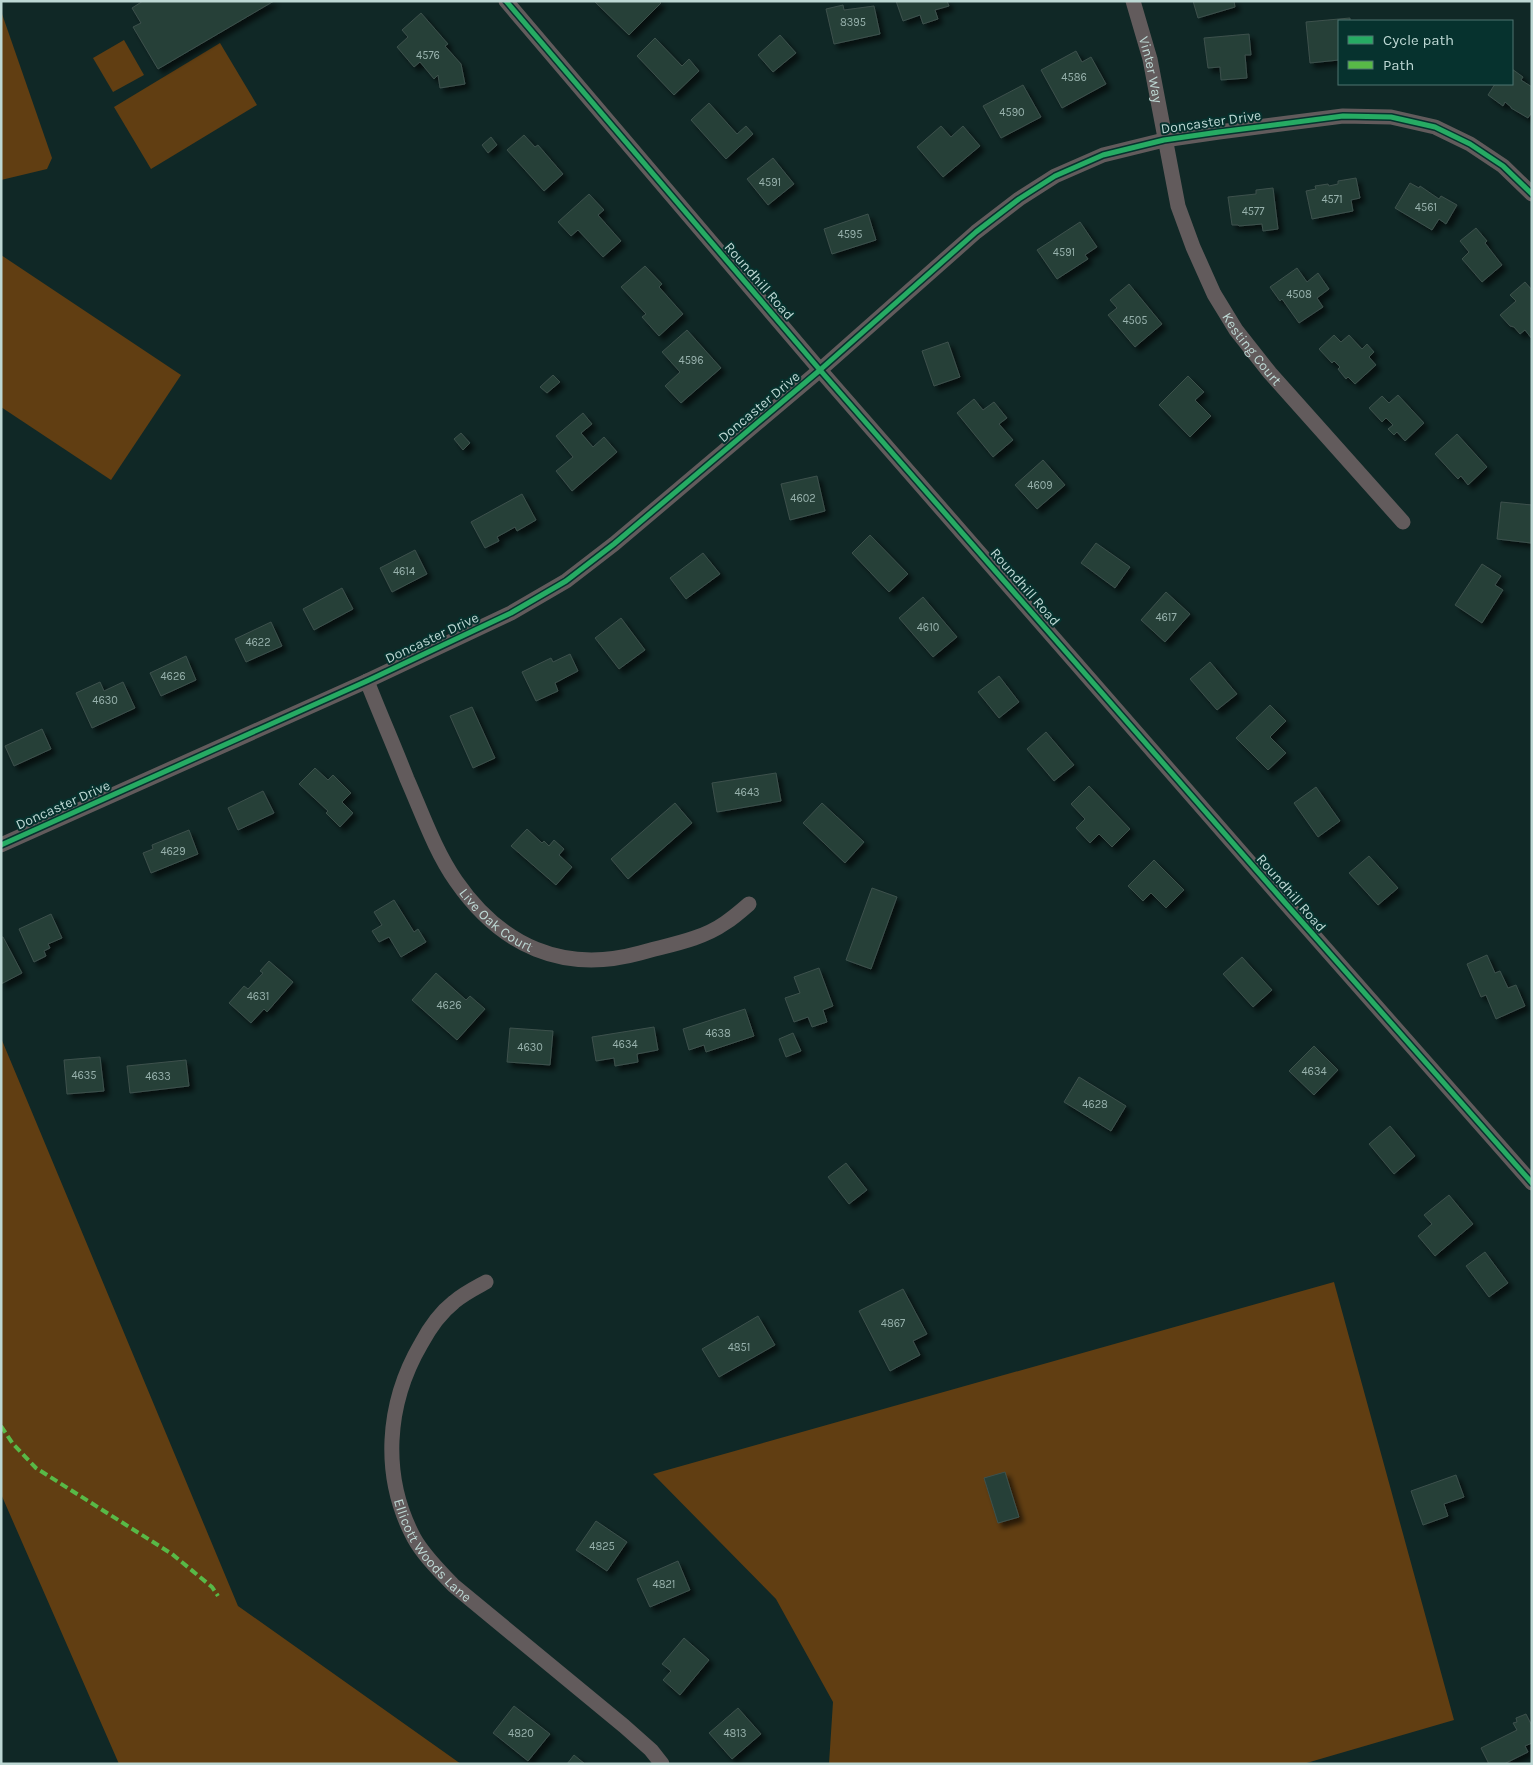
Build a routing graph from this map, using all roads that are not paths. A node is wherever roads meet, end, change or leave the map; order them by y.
1 (506, 1) edge
2 (1133, 1) edge
3 (1164, 140) junction
4 (1532, 194) edge
5 (820, 370) junction
6 (1403, 522) dead end
7 (367, 681) junction
8 (1, 845) edge
9 (749, 904) dead end
10 (1532, 1183) edge
11 (486, 1282) dead end
12 (662, 1764) edge

1 - 5 street, Roundhill Road
2 - 3 street, Vinter Way
3 - 4 street, Doncaster Drive
3 - 5 street, Doncaster Drive
3 - 6 street, Kesting Court
5 - 7 street, Doncaster Drive
5 - 10 street, Roundhill Road
7 - 8 street, Doncaster Drive
7 - 9 street, Live Oak Court
11 - 12 street, Ellicott Woods Lane

